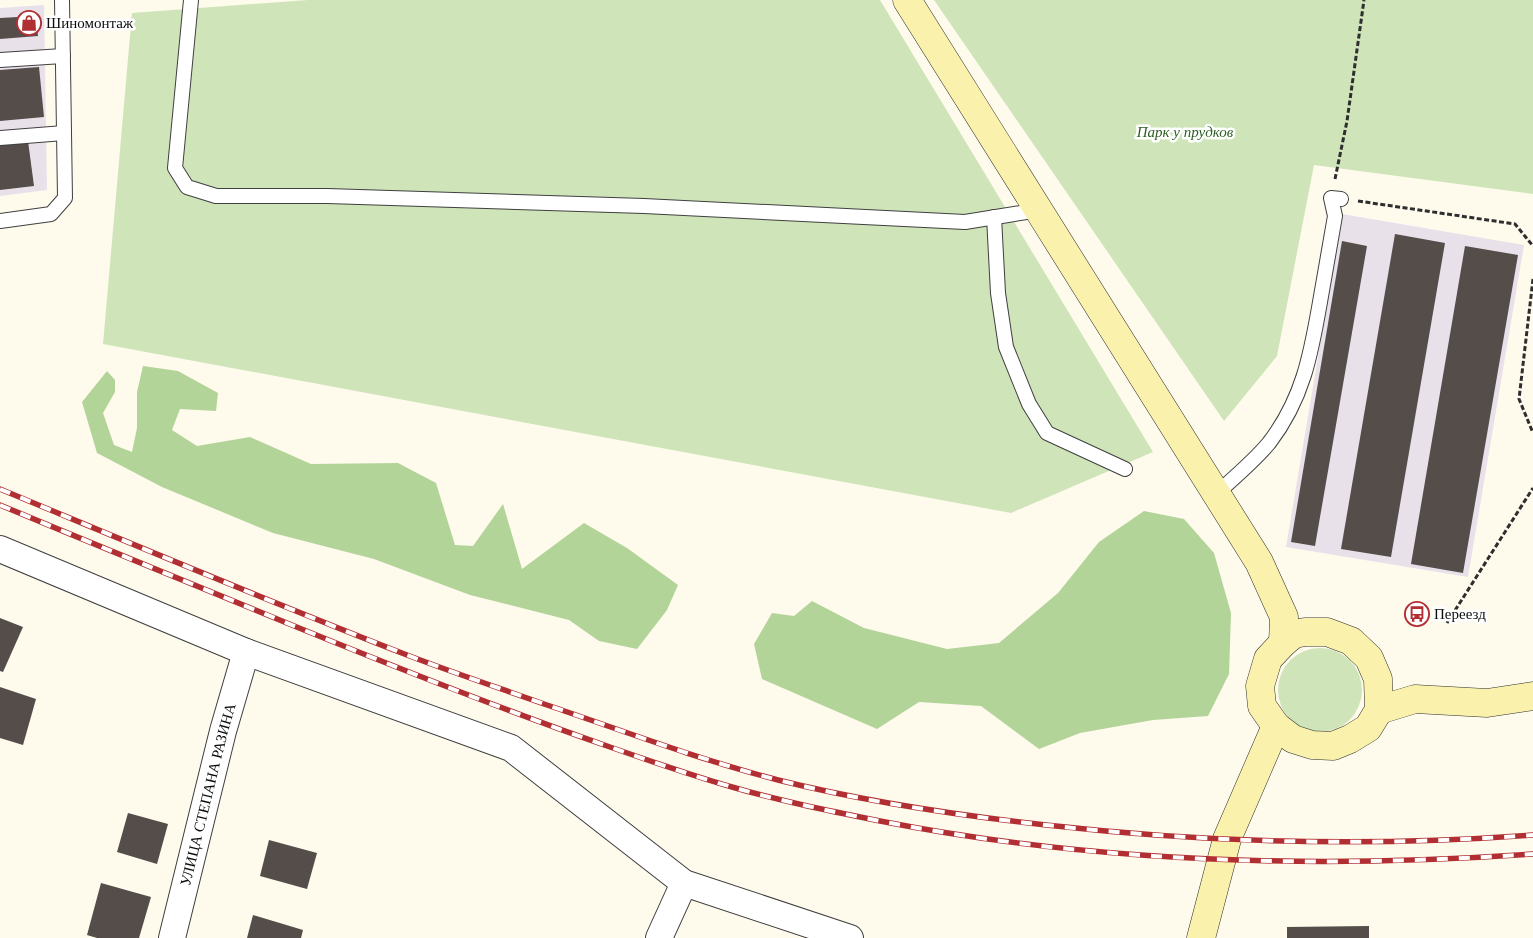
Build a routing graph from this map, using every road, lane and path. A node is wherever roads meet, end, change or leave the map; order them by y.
1 (62, 0) edge
2 (191, 0) edge
3 (907, 0) edge
4 (1364, 0) edge
5 (63, 56) junction
6 (0, 60) edge
7 (64, 133) junction
8 (0, 138) edge
9 (1336, 198) junction
10 (1039, 210) junction
11 (994, 217) junction
12 (0, 221) edge
13 (1533, 246) edge
14 (1533, 279) edge
15 (1533, 433) edge
16 (1125, 469) dead end
17 (1533, 488) edge
18 (1217, 493) junction
19 (0, 549) edge
20 (1446, 622) dead end
21 (1291, 631) junction
22 (246, 652) junction
23 (1378, 679) junction
24 (1533, 696) edge
25 (1415, 699) junction
26 (1380, 710) junction
27 (1284, 733) junction
28 (684, 883) junction
29 (172, 938) edge
30 (659, 938) edge
31 (850, 938) edge
32 (1201, 938) edge

1 - 5 lane
2 - 11 lane
3 - 10 street
4 - 9 path
5 - 6 lane
5 - 7 lane
7 - 8 lane
7 - 12 lane
9 - 13 path
9 - 18 lane
10 - 11 lane
10 - 18 street
11 - 16 lane
14 - 15 path
17 - 20 path
18 - 21 street
19 - 22 street
21 - 23 street
21 - 27 street
22 - 28 street
22 - 29 street, УЛИЦА СТЕПАНА РАЗИНА
23 - 25 street
23 - 26 street
24 - 25 street
25 - 26 street
26 - 27 street
27 - 32 street
28 - 30 street
28 - 31 street

